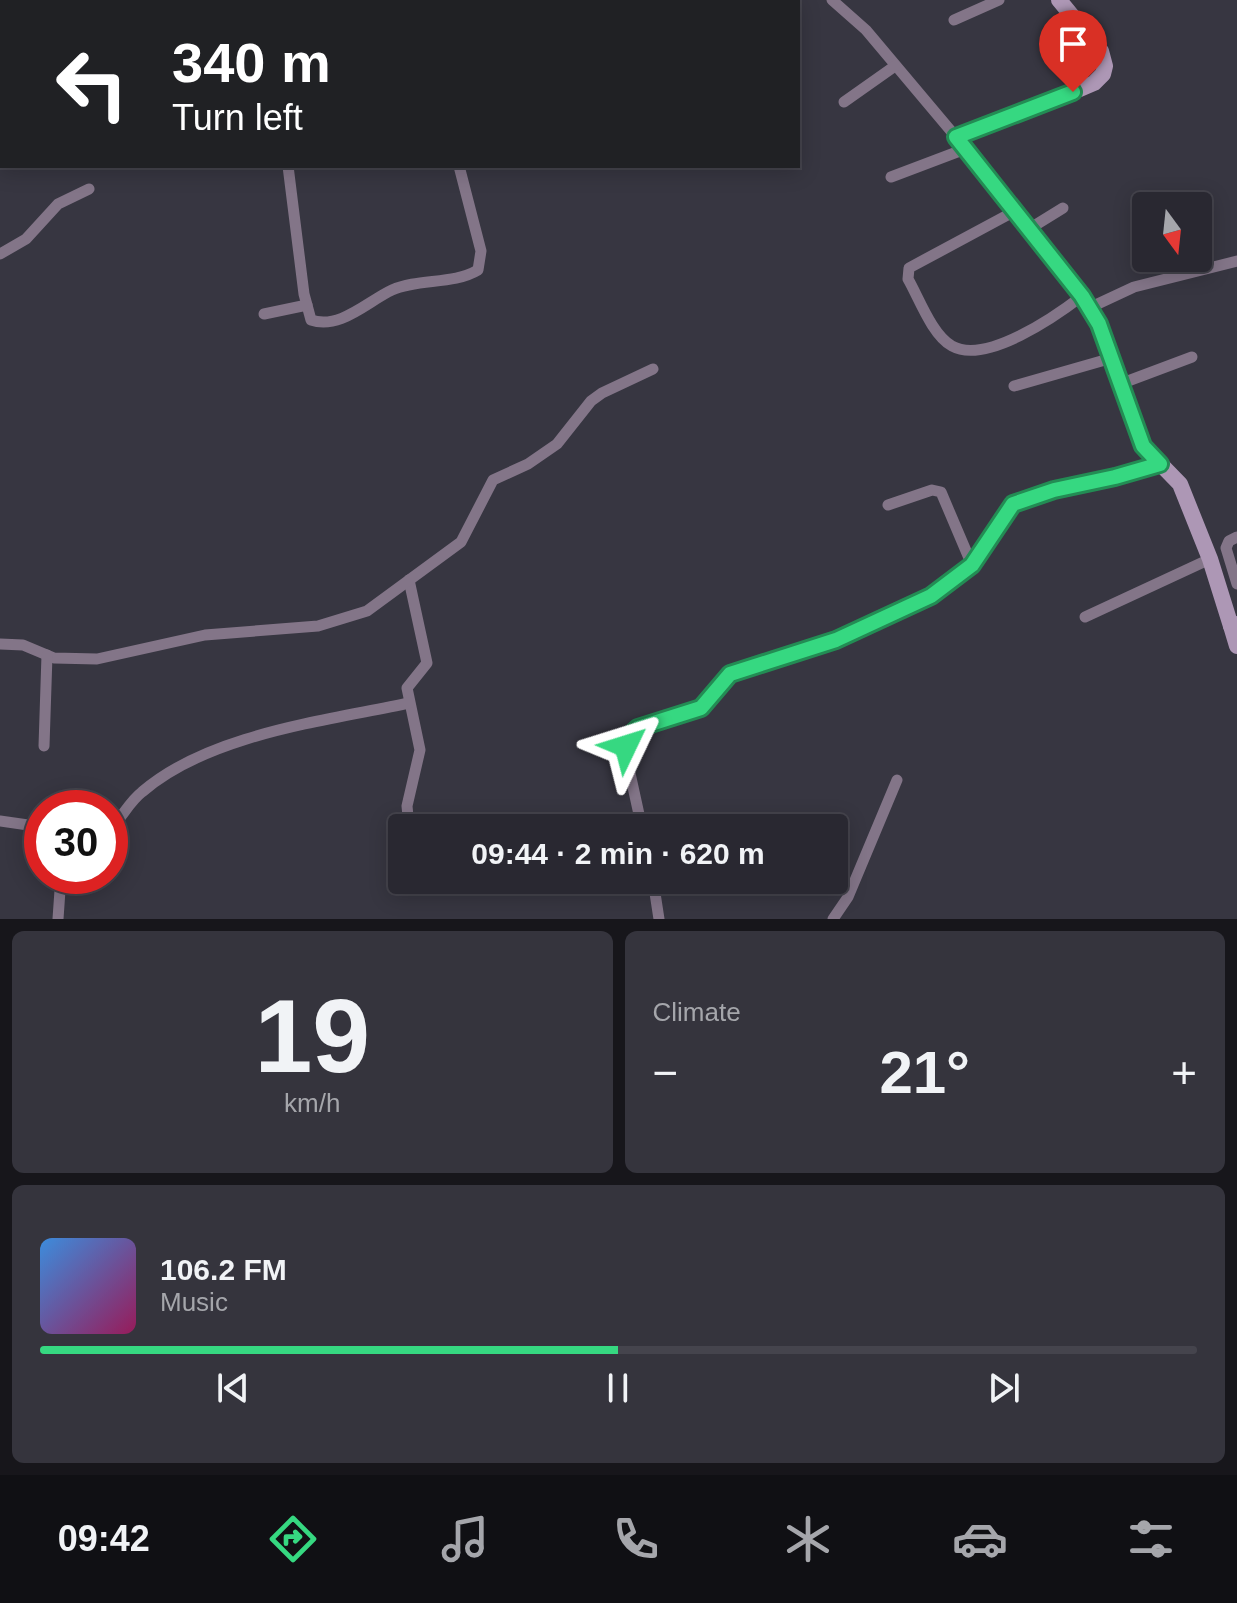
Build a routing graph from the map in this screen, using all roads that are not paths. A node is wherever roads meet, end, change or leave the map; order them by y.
1 (832, 0) edge
2 (999, 0) edge
3 (1059, 0) edge
4 (954, 20) dead end
5 (895, 66) junction
6 (844, 102) dead end
7 (960, 143) junction
8 (288, 168) edge
9 (460, 168) edge
10 (891, 177) dead end
11 (89, 189) dead end
12 (1063, 208) dead end
13 (1015, 211) junction
14 (1029, 229) junction
15 (0, 254) edge
16 (1237, 261) edge
17 (1085, 302) junction
18 (307, 305) junction
19 (264, 314) dead end
20 (1192, 357) dead end
21 (1112, 358) junction
22 (653, 369) dead end
23 (1120, 384) junction
24 (1014, 386) dead end
25 (1160, 464) junction
26 (888, 505) dead end
27 (1237, 537) edge
28 (1210, 559) junction
29 (972, 565) junction
30 (409, 580) junction
31 (1237, 584) edge
32 (1085, 617) dead end
33 (1234, 625) edge
34 (0, 644) edge
35 (1237, 646) edge
36 (47, 655) junction
37 (409, 703) junction
38 (44, 746) dead end
39 (897, 780) dead end
40 (128, 808) edge
41 (408, 814) edge
42 (639, 814) edge
43 (0, 821) edge
44 (24, 824) edge
45 (60, 894) edge
46 (655, 894) edge
47 (58, 919) edge
48 (659, 919) edge
49 (833, 919) edge

1 - 5 street
2 - 4 street
3 - 7 street
5 - 6 street
5 - 7 street
7 - 10 street
7 - 13 street
8 - 18 street
9 - 18 street
11 - 15 street
12 - 14 street
13 - 14 street
13 - 17 street
14 - 17 street
16 - 17 street
17 - 21 street
18 - 19 street
20 - 23 street
21 - 23 street
21 - 24 street
22 - 30 street
23 - 25 street
25 - 28 street
25 - 29 street
26 - 29 street
27 - 31 street
28 - 32 street
28 - 33 street
29 - 42 street
30 - 36 street
30 - 37 street
33 - 35 street
34 - 36 street
36 - 38 street
37 - 40 street
37 - 41 street
39 - 49 street
43 - 44 street
45 - 47 street
46 - 48 street

